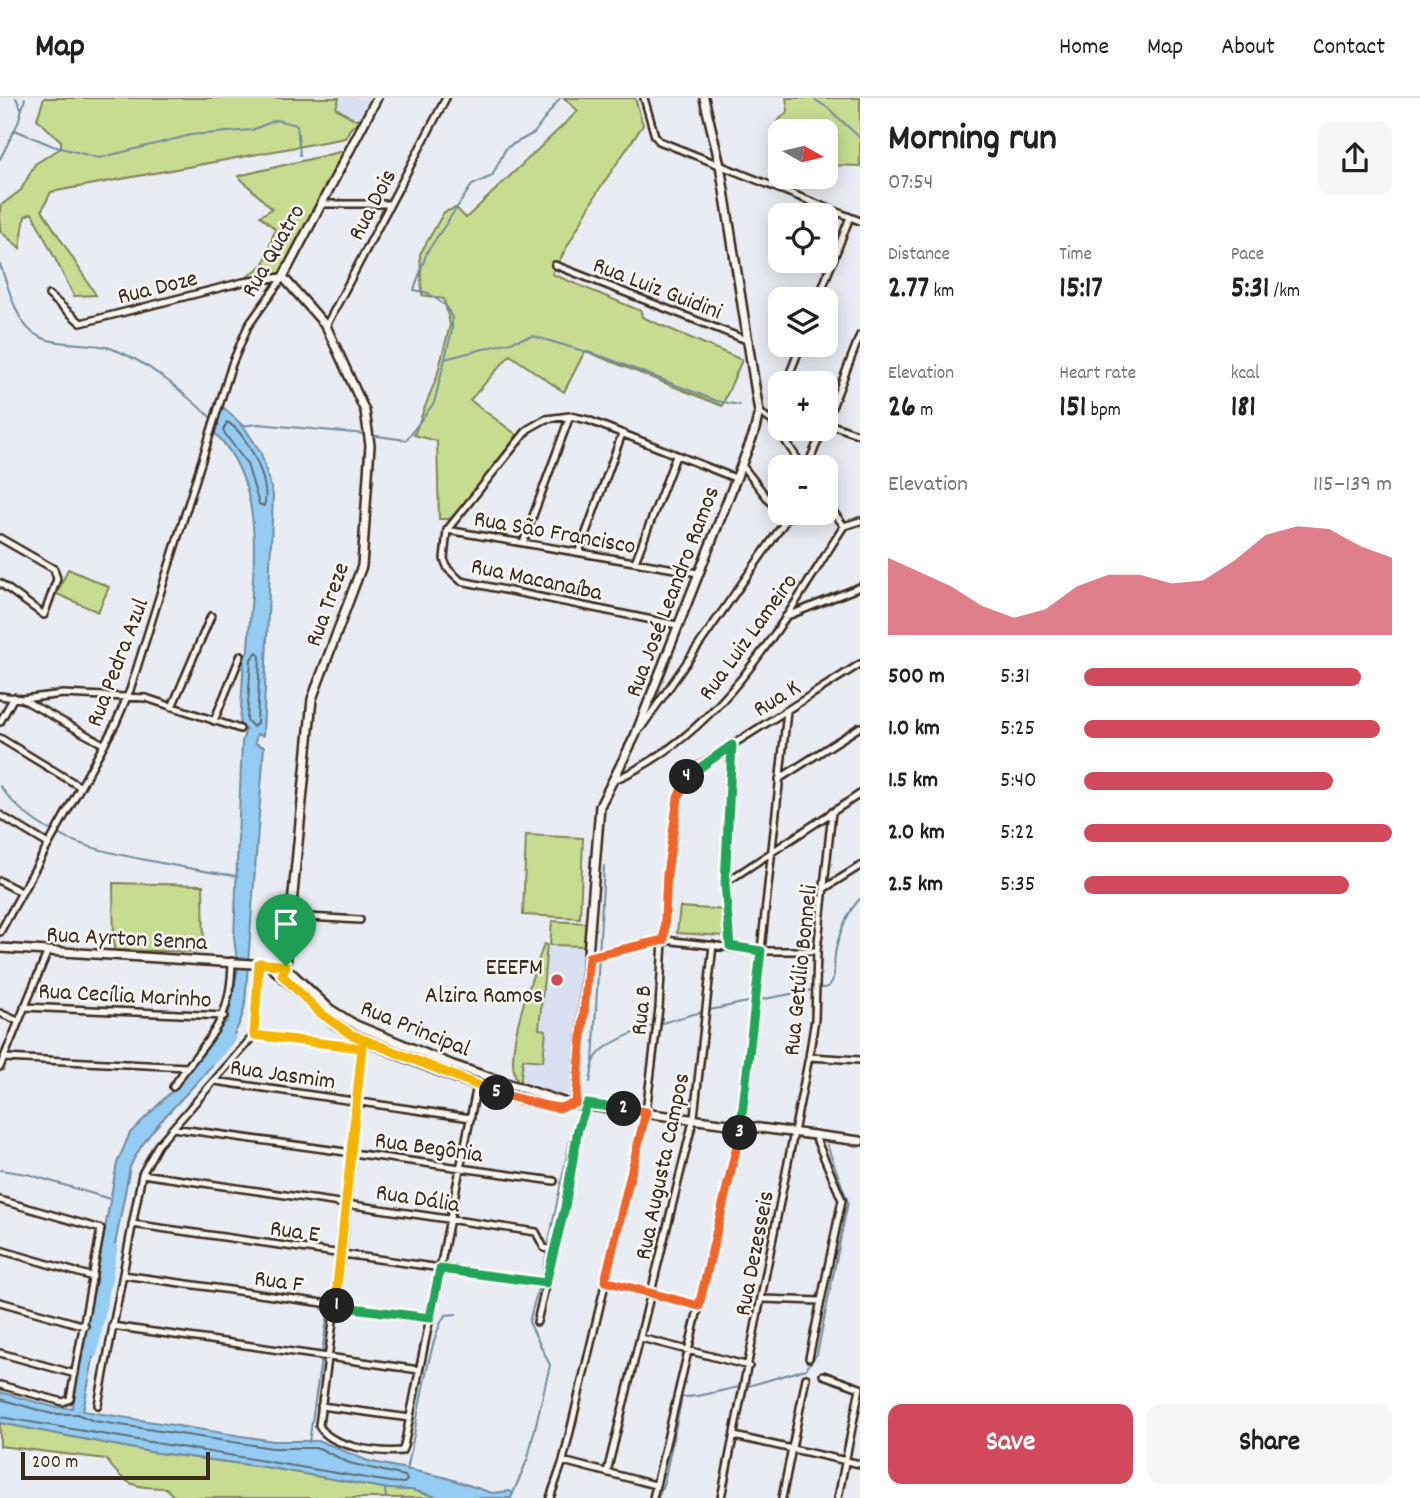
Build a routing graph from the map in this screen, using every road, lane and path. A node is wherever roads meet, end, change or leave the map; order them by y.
1 (377, 98) edge
2 (446, 98) edge
3 (644, 98) edge
4 (704, 98) edge
5 (720, 165) junction
6 (321, 204) junction
7 (390, 204) junction
8 (850, 217) junction
9 (860, 221) edge
10 (555, 265) dead end
11 (283, 277) junction
12 (823, 287) edge
13 (49, 295) dead end
14 (326, 326) junction
15 (860, 335) edge
16 (749, 341) junction
17 (838, 392) edge
18 (759, 412) junction
19 (570, 416) junction
20 (768, 418) edge
21 (211, 426) joint
22 (838, 427) edge
23 (622, 434) junction
24 (860, 435) edge
25 (676, 456) junction
26 (741, 464) junction
27 (735, 478) junction
28 (768, 499) edge
29 (838, 518) edge
30 (860, 521) edge
31 (782, 525) edge
32 (844, 526) junction
33 (447, 530) junction
34 (0, 538) edge
35 (523, 543) junction
36 (579, 552) junction
37 (635, 562) junction
38 (698, 573) junction
39 (0, 583) edge
40 (860, 587) edge
41 (211, 616) dead end
42 (785, 617) junction
43 (677, 625) junction
44 (241, 654) dead end
45 (860, 664) edge
46 (125, 695) junction
47 (0, 696) edge
48 (14, 697) junction
49 (22, 699) junction
50 (172, 708) junction
51 (787, 711) junction
52 (0, 722) edge
53 (214, 722) junction
54 (860, 727) edge
55 (240, 729) dead end
56 (635, 736) junction
57 (0, 738) edge
58 (103, 744) junction
59 (732, 745) junction
60 (779, 779) junction
61 (612, 781) junction
62 (79, 786) junction
63 (681, 787) joint
64 (860, 794) edge
65 (832, 812) junction
66 (0, 815) edge
67 (48, 844) junction
68 (770, 853) junction
69 (860, 866) edge
70 (0, 881) edge
71 (725, 883) junction
72 (825, 888) junction
73 (21, 892) junction
74 (291, 916) junction
75 (360, 920) dead end
76 (0, 932) edge
77 (664, 940) junction
78 (713, 945) junction
79 (730, 946) junction
80 (0, 948) edge
81 (761, 951) junction
82 (817, 951) junction
83 (47, 953) junction
84 (589, 957) junction
85 (234, 961) junction
86 (259, 963) junction
87 (286, 966) junction
88 (282, 975) junction
89 (24, 1007) junction
90 (0, 1013) edge
91 (224, 1016) junction
92 (18, 1021) junction
93 (254, 1035) junction
94 (362, 1043) junction
95 (809, 1057) junction
96 (4, 1058) junction
97 (860, 1060) edge
98 (0, 1067) edge
99 (187, 1068) junction
100 (215, 1081) junction
101 (477, 1085) junction
102 (173, 1087) dead end
103 (356, 1102) junction
104 (566, 1103) junction
105 (581, 1104) junction
106 (646, 1112) junction
107 (694, 1117) junction
108 (471, 1118) junction
109 (742, 1125) junction
110 (173, 1128) junction
111 (794, 1131) junction
112 (814, 1134) junction
113 (860, 1141) edge
114 (352, 1152) junction
115 (460, 1169) junction
116 (142, 1174) junction
117 (554, 1181) dead end
118 (0, 1200) edge
119 (347, 1203) junction
120 (450, 1219) junction
121 (132, 1224) junction
122 (0, 1250) edge
123 (550, 1251) junction
124 (342, 1255) junction
125 (440, 1269) junction
126 (123, 1275) junction
127 (93, 1277) junction
128 (605, 1281) junction
129 (542, 1283) junction
130 (652, 1293) junction
131 (763, 1299) junction
132 (820, 1301) junction
133 (0, 1302) edge
134 (335, 1306) junction
135 (699, 1306) junction
136 (430, 1318) junction
137 (537, 1322) dead end
138 (85, 1326) junction
139 (112, 1326) junction
140 (640, 1338) junction
141 (688, 1348) junction
142 (0, 1353) edge
143 (327, 1356) junction
144 (809, 1358) dead end
145 (749, 1366) junction
146 (419, 1370) junction
147 (75, 1374) junction
148 (823, 1375) dead end
149 (806, 1378) dead end
150 (0, 1385) edge
151 (860, 1388) edge
152 (98, 1405) dead end
153 (321, 1406) junction
154 (410, 1418) junction
155 (734, 1436) junction
156 (793, 1449) junction
157 (562, 1461) junction
158 (847, 1461) junction
159 (860, 1464) edge
160 (607, 1472) junction
161 (655, 1485) junction
162 (550, 1498) edge
163 (653, 1498) edge
164 (721, 1498) edge
165 (782, 1498) edge
166 (838, 1498) edge

1 - 6 street, Rua Quatro
2 - 7 street, Rua Dois
3 - 5 street
4 - 5 street
5 - 8 street
5 - 16 street
6 - 7 street
6 - 11 street, Rua Quatro
7 - 14 street, Rua Dois
8 - 9 street
8 - 12 street
10 - 16 street, Rua Luiz Guidini
11 - 13 street, Rua Doze
11 - 14 street, Rua Treze
11 - 21 street, Rua Quatro
14 - 74 street, Rua Treze
15 - 17 street
16 - 18 street
18 - 20 street
18 - 26 street, Rua José Leandro Ramos
19 - 23 street
19 - 33 street, Rua Macanaíba
19 - 35 street
21 - 46 street, Rua Pedra Azul
22 - 24 street
23 - 25 street
23 - 36 street
25 - 27 street
25 - 37 street
26 - 27 street, Rua José Leandro Ramos
26 - 28 street
27 - 38 street, Rua José Leandro Ramos
29 - 32 street
30 - 32 street
31 - 56 street
32 - 42 street, Rua Luiz Lameiro
33 - 35 street, Rua São Francisco
33 - 43 street, Rua Macanaíba
34 - 39 street
35 - 36 street, Rua São Francisco
36 - 37 street, Rua São Francisco
37 - 38 street, Rua São Francisco
38 - 43 street, Rua José Leandro Ramos
40 - 42 street
41 - 50 street
42 - 61 street, Rua Luiz Lameiro
43 - 56 street, Rua José Leandro Ramos
44 - 53 street
45 - 51 street, Rua K
46 - 49 street
46 - 50 street
46 - 58 street, Rua Pedra Azul
47 - 48 street
48 - 49 street
48 - 52 street
49 - 58 street
50 - 53 street
51 - 59 street, Rua K
51 - 60 street
53 - 55 street
54 - 60 street
56 - 61 street, Rua José Leandro Ramos
57 - 62 street
58 - 62 street, Rua Pedra Azul
59 - 63 street, Rua K
59 - 71 street
60 - 68 street
61 - 84 street, Rua José Leandro Ramos
62 - 67 street, Rua Pedra Azul
63 - 77 street, Rua B
64 - 65 street
65 - 68 street
65 - 72 street, Rua Getúlio Bonneli
66 - 67 street
67 - 73 street, Rua Pedra Azul
68 - 71 street
68 - 81 street
69 - 72 street
70 - 73 street
71 - 79 street
72 - 82 street, Rua Getúlio Bonneli
73 - 76 street, Rua Pedra Azul
74 - 75 street
74 - 87 street, Rua Treze
77 - 78 street
77 - 84 street
77 - 106 street, Rua B
78 - 79 street
78 - 107 street, Rua Augusta Campos
79 - 81 street
80 - 83 street, Rua Ayrton Senna
81 - 82 street
81 - 109 street
82 - 95 street, Rua Getúlio Bonneli
83 - 85 street, Rua Ayrton Senna
83 - 89 street
84 - 105 street, Rua José Leandro Ramos
85 - 86 street, Rua Ayrton Senna
85 - 91 street
86 - 87 street
86 - 88 street, Rua Principal
86 - 93 street
87 - 88 street, Rua Treze
87 - 104 street, Rua Principal
88 - 94 street, Rua Principal
89 - 91 street, Rua Cecília Marinho
89 - 92 street
90 - 92 street
91 - 99 street
92 - 96 street
93 - 94 street
93 - 100 street
94 - 101 street, Rua Principal
94 - 103 street
95 - 97 street
95 - 111 street, Rua Getúlio Bonneli
96 - 98 street
96 - 99 street
99 - 102 street
100 - 103 street, Rua Jasmim
100 - 110 street
101 - 104 street, Rua Principal
101 - 108 street
103 - 108 street, Rua Jasmim
103 - 114 street
104 - 105 street, Rua Principal
105 - 106 street, Rua Principal
105 - 123 street
106 - 107 street, Rua Principal
106 - 128 street
107 - 109 street, Rua Principal
107 - 130 street, Rua Augusta Campos
108 - 115 street
109 - 111 street, Rua Principal
109 - 135 street
110 - 114 street, Rua Begônia
110 - 116 street
111 - 112 street, Rua Principal
111 - 131 street, Rua Dezesseis
112 - 113 street, Rua Principal
112 - 132 street
114 - 115 street, Rua Begônia
114 - 119 street
115 - 117 street, Rua Begônia
115 - 120 street
116 - 119 street, Rua Dália
116 - 121 street
118 - 127 street
119 - 120 street, Rua Dália
119 - 124 street
120 - 123 street, Rua Dália
120 - 125 street
121 - 124 street, Rua E
121 - 126 street
122 - 127 street
123 - 129 street
124 - 125 street, Rua E
124 - 134 street
125 - 129 street, Rua E
125 - 136 street
126 - 134 street, Rua F
126 - 139 street
127 - 138 street
128 - 130 street
128 - 157 street
129 - 137 street
130 - 135 street
130 - 140 street, Rua Augusta Campos
131 - 132 street
131 - 145 street, Rua Dezesseis
132 - 144 street
133 - 138 street
134 - 136 street, Rua F
134 - 143 street
135 - 141 street
136 - 146 street
138 - 147 street
139 - 143 street
139 - 152 street
140 - 141 street
140 - 160 street, Rua Augusta Campos
141 - 145 street
141 - 161 street
142 - 147 street
143 - 146 street
143 - 153 street
145 - 155 street, Rua Dezesseis
146 - 154 street
147 - 150 street
148 - 151 street
149 - 156 street
151 - 158 street
153 - 154 street
153 - 154 street
155 - 156 street
155 - 164 street, Rua Dezesseis
156 - 158 street
156 - 165 street
157 - 160 street
157 - 162 street
158 - 159 street
158 - 166 street
160 - 161 street
161 - 163 street

